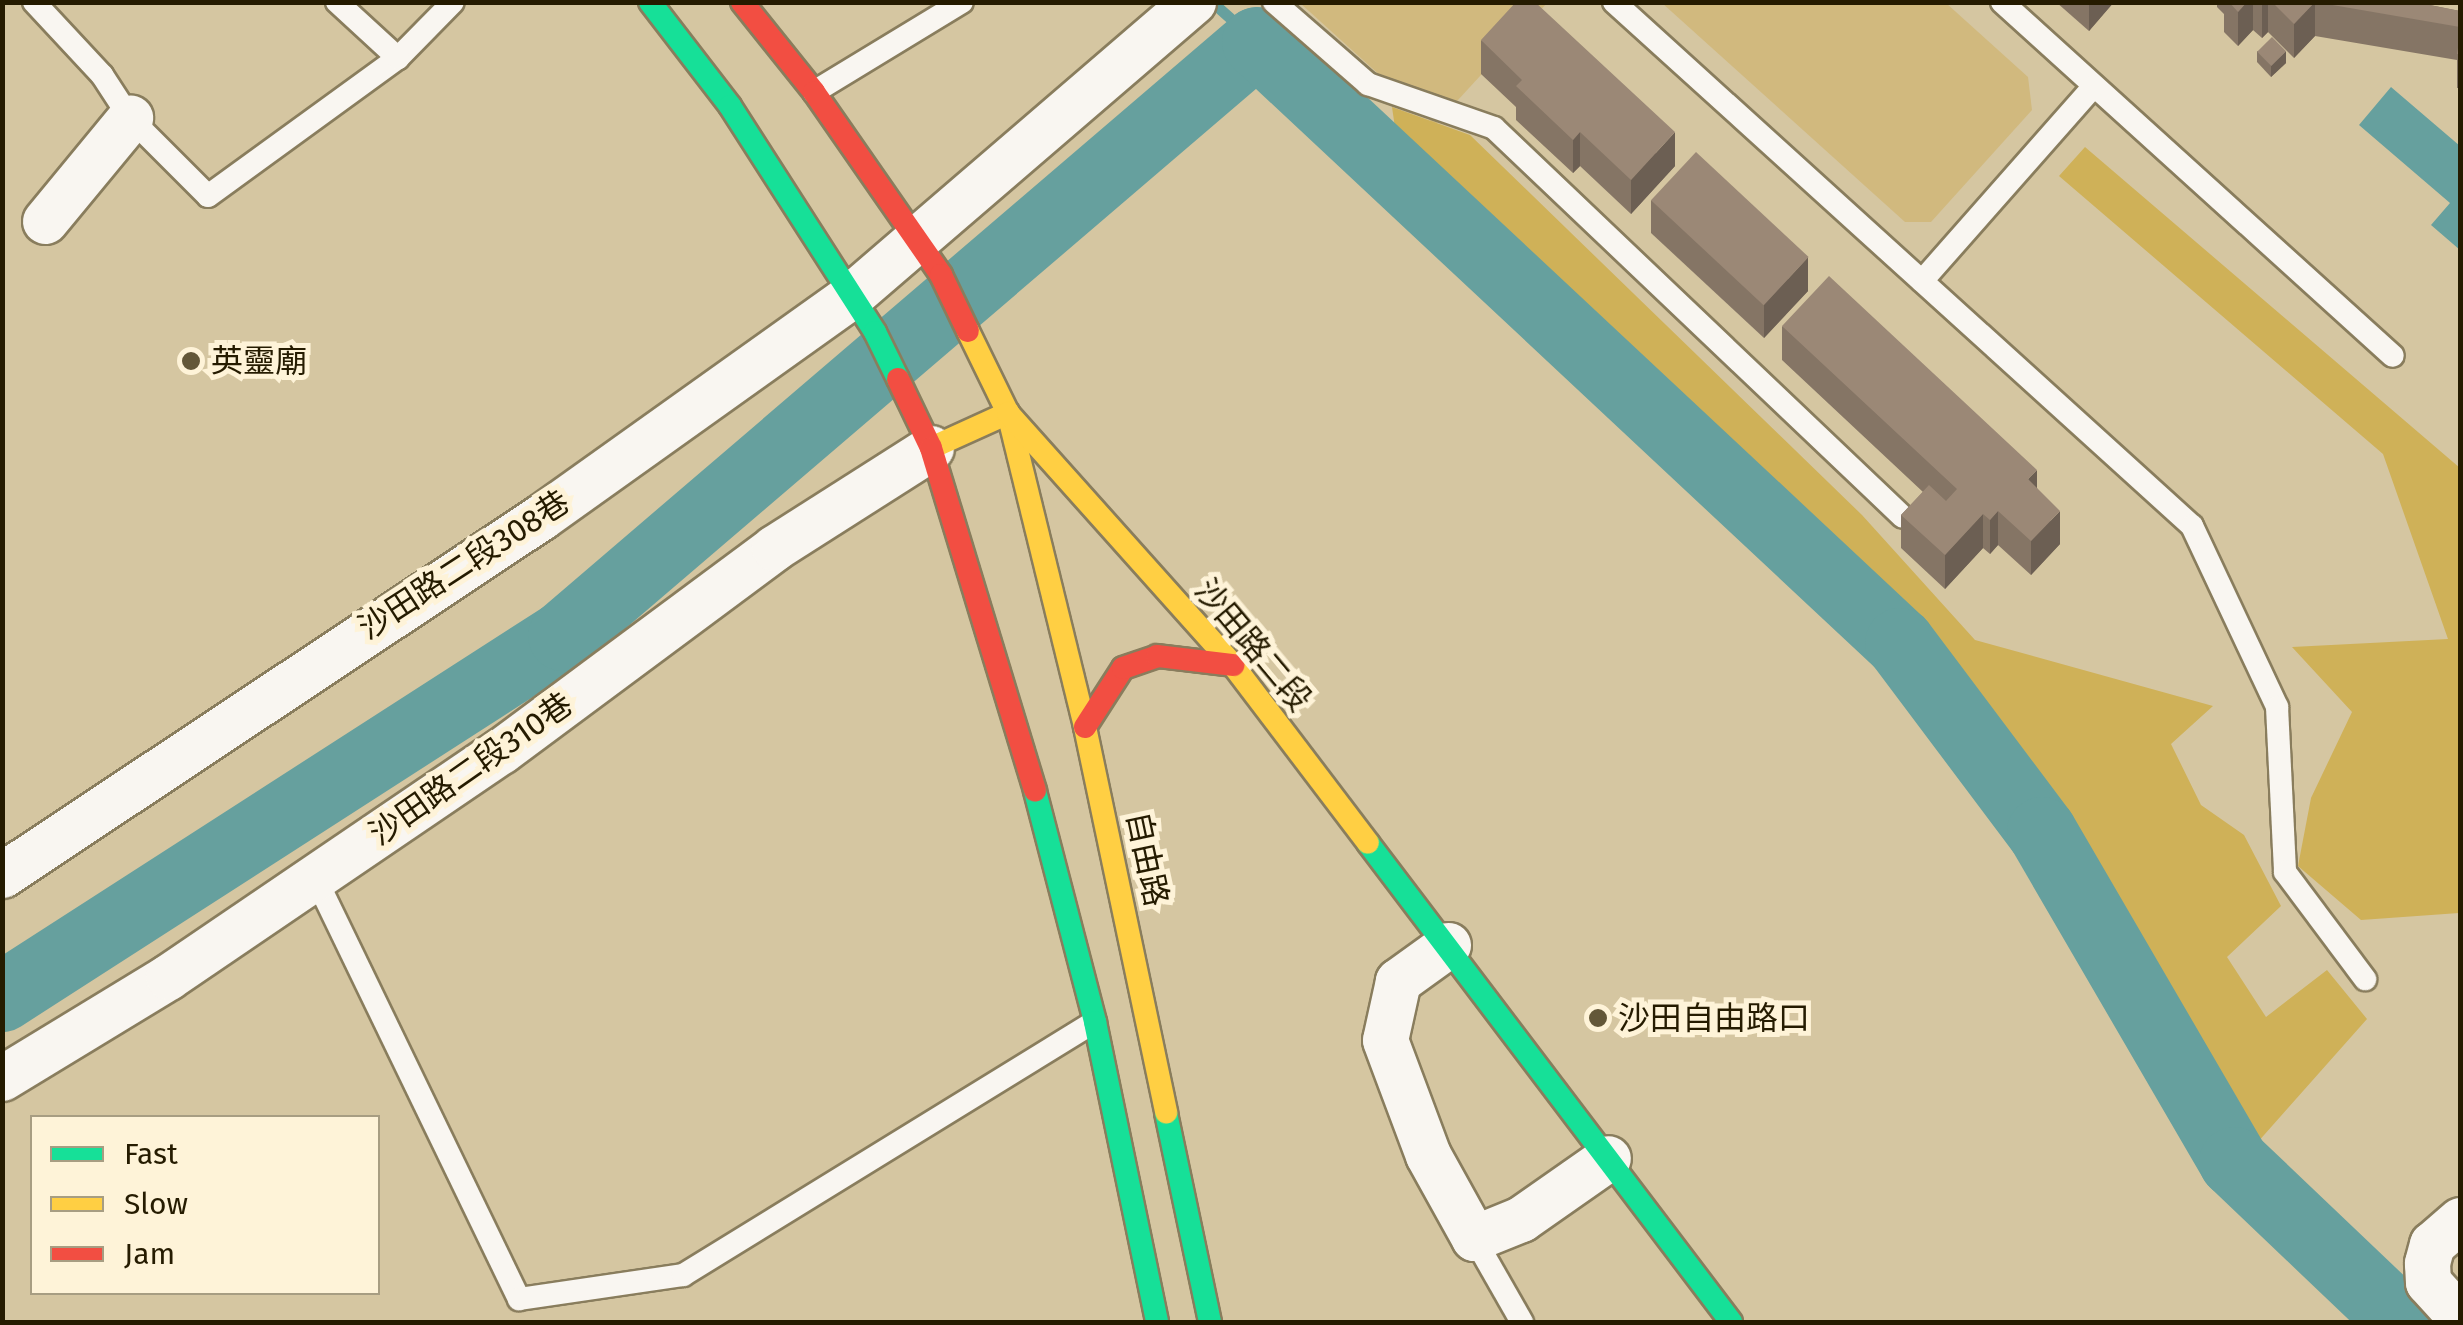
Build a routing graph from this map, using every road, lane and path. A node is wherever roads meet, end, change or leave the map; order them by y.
1 (34, 2) edge
2 (337, 2) edge
3 (453, 2) edge
4 (650, 2) edge
5 (742, 2) edge
6 (962, 2) edge
7 (1194, 2) edge
8 (1274, 2) edge
9 (1614, 2) edge
10 (2002, 2) edge
11 (398, 58) junction
12 (2094, 86) junction
13 (814, 92) junction
14 (130, 118) junction
15 (45, 221) dead end
16 (928, 258) junction
17 (1922, 281) junction
18 (863, 313) junction
19 (2393, 356) dead end
20 (1008, 413) junction
21 (932, 448) junction
22 (1903, 517) edge
23 (1232, 665) junction
24 (1085, 727) junction
25 (2, 874) edge
26 (315, 877) junction
27 (1448, 945) junction
28 (2365, 979) dead end
29 (1095, 1022) junction
30 (2, 1078) edge
31 (1608, 1158) junction
32 (2460, 1220) edge
33 (1474, 1238) junction
34 (2460, 1317) edge
35 (1157, 1322) edge
36 (1210, 1322) edge
37 (1522, 1322) edge
38 (1732, 1322) edge

1 - 14 lane
2 - 11 lane
3 - 11 lane
4 - 18 main road
5 - 13 main road, 沙田路二段
6 - 13 lane
7 - 16 street, 沙田路二段308巷
8 - 22 lane
9 - 17 lane
10 - 12 lane
11 - 14 lane
12 - 17 lane
12 - 19 lane
13 - 16 main road, 沙田路二段
14 - 15 street
16 - 18 street, 沙田路二段308巷
16 - 20 main road, 沙田路二段
17 - 28 lane
18 - 21 main road
18 - 25 street, 沙田路二段308巷
20 - 21 main road
20 - 23 main road, 沙田路二段
20 - 24 main road, 自由路
21 - 26 street, 沙田路二段310巷
21 - 29 main road
23 - 24 main road
23 - 27 main road, 沙田路二段
24 - 36 main road, 自由路
26 - 29 lane
26 - 30 street, 沙田路二段310巷
27 - 31 main road, 沙田路二段
27 - 33 street
29 - 35 main road
31 - 33 street
31 - 38 main road, 沙田路二段
32 - 34 street
33 - 37 lane

